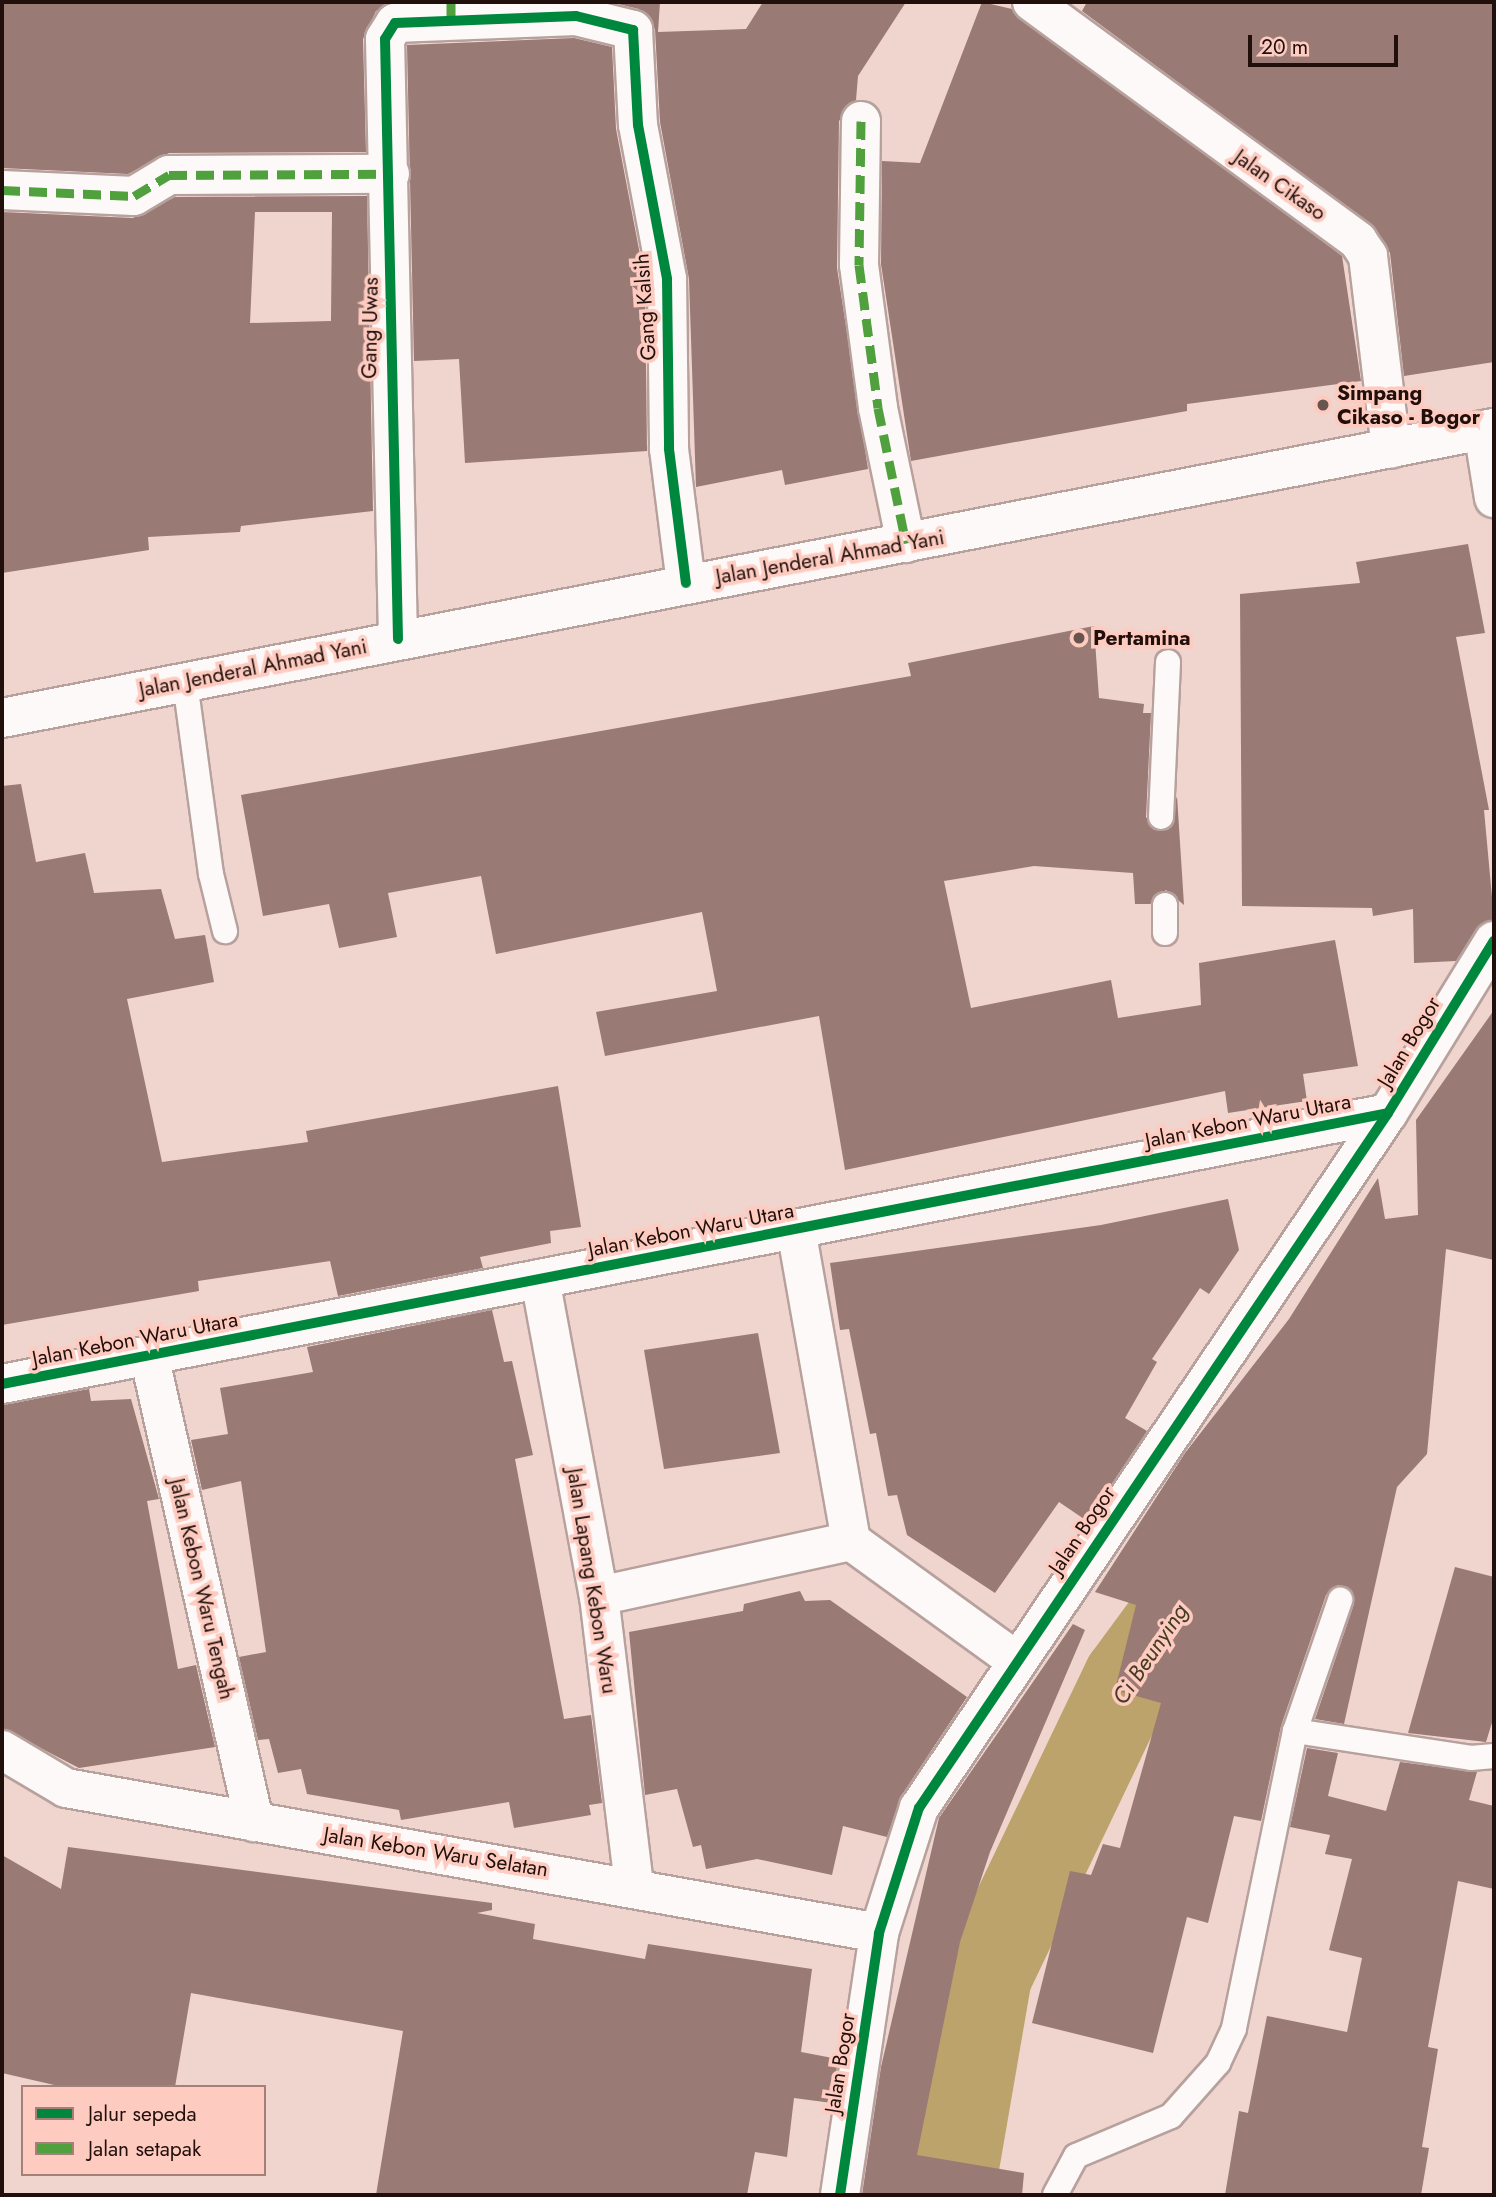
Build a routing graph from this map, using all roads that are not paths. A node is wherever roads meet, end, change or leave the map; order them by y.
1 (1032, 2) edge
2 (395, 23) joint
3 (861, 121) dead end
4 (390, 174) junction
5 (2, 190) edge
6 (1489, 429) edge
7 (1391, 449) junction
8 (1494, 498) edge
9 (906, 543) junction
10 (686, 583) junction
11 (398, 639) junction
12 (1168, 663) dead end
13 (185, 682) junction
14 (2, 718) edge
15 (1161, 817) dead end
16 (1165, 905) dead end
17 (225, 931) dead end
18 (1165, 933) dead end
19 (1494, 941) edge
20 (1388, 1113) junction
21 (796, 1229) junction
22 (540, 1279) junction
23 (149, 1355) junction
24 (2, 1384) edge
25 (851, 1541) junction
26 (598, 1596) junction
27 (1340, 1600) dead end
28 (1017, 1661) junction
29 (1295, 1731) junction
30 (2, 1750) edge
31 (1494, 1756) edge
32 (254, 1822) junction
33 (634, 1885) junction
34 (879, 1933) junction
35 (840, 2195) edge
36 (1055, 2195) edge

1 - 7 street, Jalan Cikaso
2 - 4 street, Gang Uwas
2 - 10 street, Gang Kalsih
3 - 9 street
4 - 5 street
4 - 11 street, Gang Uwas
6 - 7 street, Jalan Jenderal Ahmad Yani
6 - 8 street
7 - 9 street, Jalan Jenderal Ahmad Yani
9 - 10 street, Jalan Jenderal Ahmad Yani
10 - 11 street, Jalan Jenderal Ahmad Yani
11 - 13 street, Jalan Jenderal Ahmad Yani
12 - 15 lane
13 - 14 street, Jalan Jenderal Ahmad Yani
13 - 17 lane
16 - 18 lane
19 - 20 street, Jalan Bogor
20 - 21 street, Jalan Kebon Waru Utara
20 - 28 street, Jalan Bogor
21 - 22 street, Jalan Kebon Waru Utara
21 - 25 street
22 - 23 street, Jalan Kebon Waru Utara
22 - 26 street, Jalan Lapang Kebon Waru
23 - 24 street, Jalan Kebon Waru Utara
23 - 32 street, Jalan Kebon Waru Tengah
25 - 26 street
25 - 28 street
26 - 33 street, Jalan Lapang Kebon Waru
27 - 29 lane
28 - 34 street, Jalan Bogor
29 - 31 lane
29 - 36 lane
30 - 32 street, Jalan Kebon Waru Selatan
32 - 33 street, Jalan Kebon Waru Selatan
33 - 34 street, Jalan Kebon Waru Selatan
34 - 35 street, Jalan Bogor

